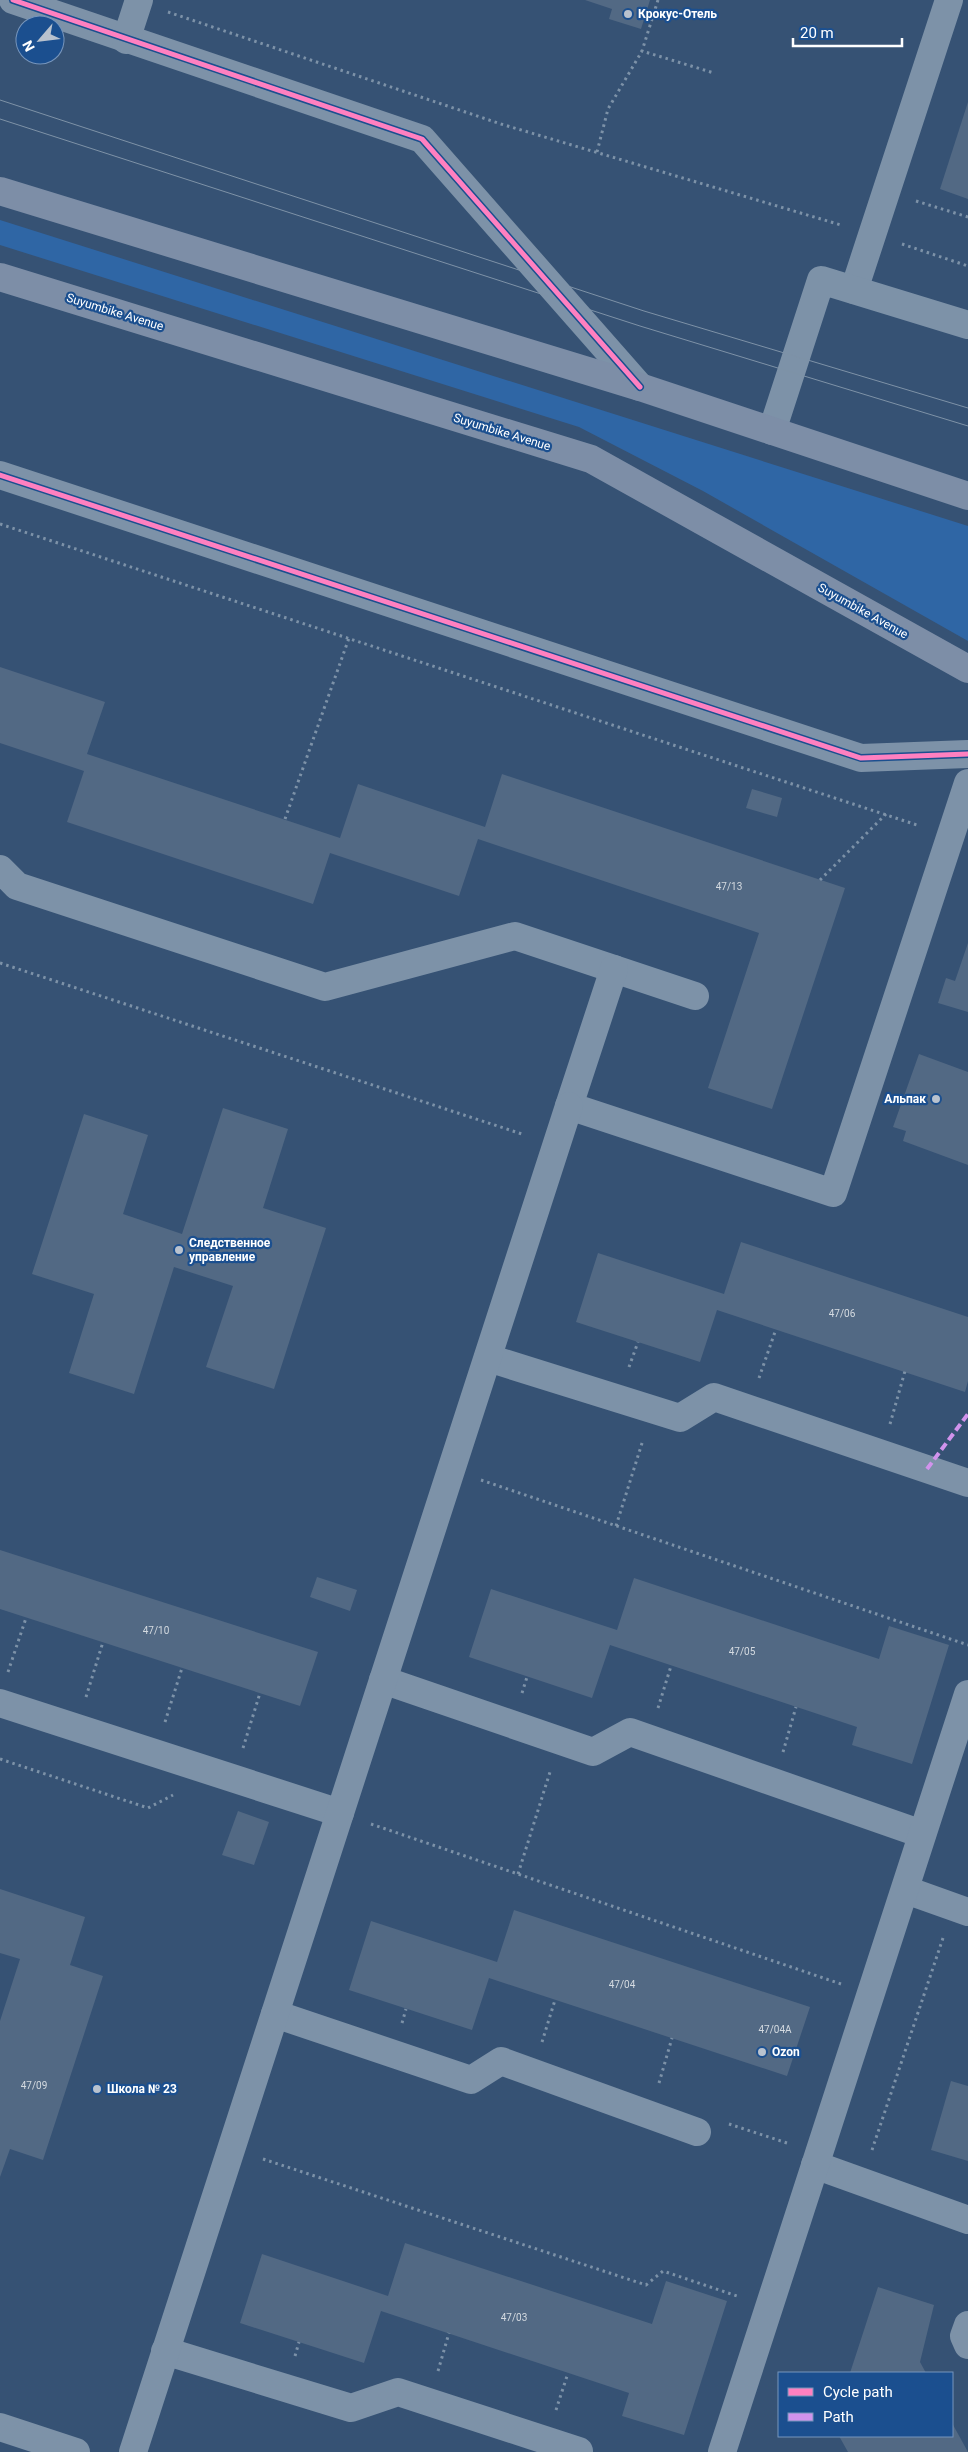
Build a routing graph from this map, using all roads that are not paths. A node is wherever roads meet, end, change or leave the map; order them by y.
1 (13, 0) edge
2 (139, 0) edge
3 (949, 0) edge
4 (126, 40) junction
5 (0, 191) edge
6 (0, 277) edge
7 (854, 290) junction
8 (968, 325) edge
9 (640, 387) junction
10 (772, 431) junction
11 (0, 475) edge
12 (968, 496) edge
13 (968, 670) edge
14 (968, 754) edge
15 (968, 783) edge
16 (0, 869) edge
17 (614, 969) junction
18 (695, 996) dead end
19 (569, 1106) junction
20 (488, 1358) junction
21 (968, 1483) edge
22 (383, 1680) junction
23 (968, 1694) edge
24 (0, 1703) edge
25 (340, 1813) junction
26 (922, 1834) junction
27 (906, 1890) junction
28 (960, 1910) edge
29 (275, 2014) junction
30 (698, 2132) road end
31 (817, 2159) junction
32 (968, 2220) edge
33 (968, 2325) edge
34 (968, 2345) edge
35 (166, 2351) junction
36 (0, 2427) edge
37 (580, 2451) dead end
38 (76, 2452) edge
39 (133, 2452) edge
40 (722, 2452) edge

1 - 4 street
2 - 4 street
3 - 7 street
4 - 9 street
5 - 9 main road
6 - 13 main road, Suyumbike Avenue
7 - 8 street
7 - 10 street
9 - 10 main road
10 - 12 main road
11 - 14 street
15 - 19 street
16 - 17 street
17 - 18 street
17 - 19 street
19 - 20 street
20 - 21 street
20 - 22 street
22 - 25 street
22 - 26 street
23 - 26 street
24 - 25 street
25 - 29 street
26 - 27 street
27 - 28 street
27 - 31 street
29 - 30 street
29 - 35 street
31 - 32 street
31 - 40 street
33 - 34 street
35 - 37 street
35 - 39 street
36 - 38 street

